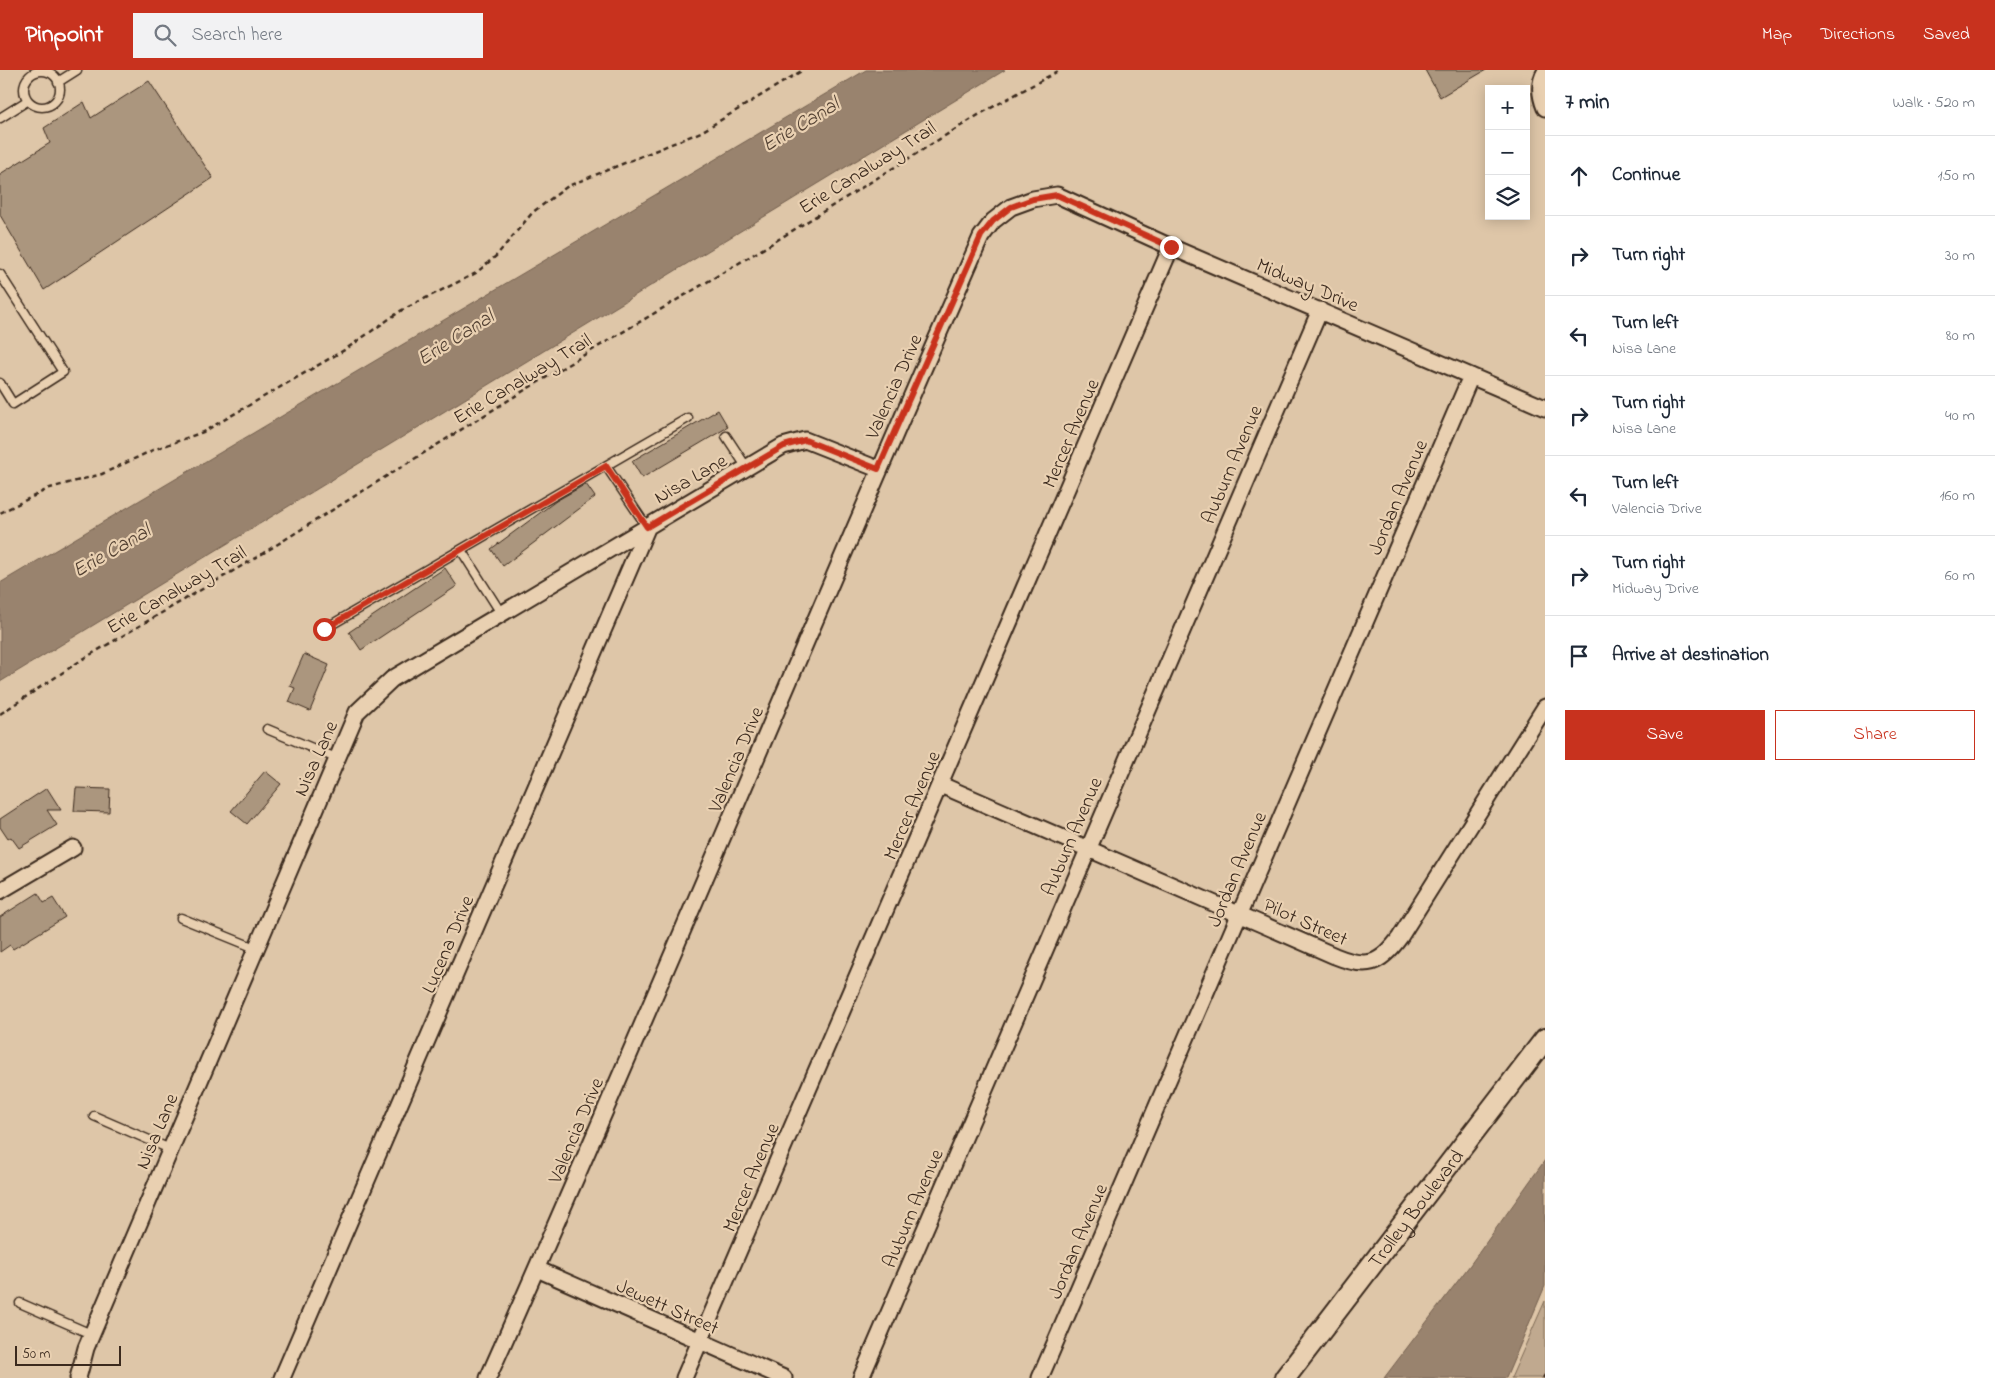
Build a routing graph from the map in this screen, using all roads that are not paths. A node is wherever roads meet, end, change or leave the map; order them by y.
1 (77, 70) edge
2 (1545, 72) edge
3 (58, 82) junction
4 (27, 101) junction
5 (1545, 108) edge
6 (0, 118) edge
7 (1057, 195) joint
8 (1171, 247) junction
9 (0, 274) edge
10 (1320, 310) junction
11 (1471, 376) junction
12 (0, 383) edge
13 (1545, 408) edge
14 (688, 418) dead end
15 (726, 436) dead end
16 (606, 466) junction
17 (747, 468) junction
18 (878, 469) junction
19 (648, 526) junction
20 (461, 550) junction
21 (501, 612) junction
22 (324, 629) dead end
23 (1545, 707) edge
24 (267, 729) dead end
25 (336, 758) junction
26 (941, 785) junction
27 (72, 848) dead end
28 (1088, 848) junction
29 (0, 891) edge
30 (1239, 914) junction
31 (181, 918) dead end
32 (256, 948) junction
33 (1545, 1039) edge
34 (94, 1116) dead end
35 (170, 1149) junction
36 (536, 1269) junction
37 (20, 1303) dead end
38 (92, 1334) junction
39 (700, 1342) junction
40 (78, 1378) edge
41 (282, 1378) edge
42 (488, 1378) edge
43 (684, 1378) edge
44 (784, 1378) edge
45 (861, 1378) edge
46 (1040, 1378) edge
47 (1285, 1378) edge

1 - 3 lane
2 - 5 street
3 - 4 lane
3 - 4 lane
4 - 6 lane
7 - 8 street, Midway Drive
7 - 18 street, Valencia Drive
8 - 10 street, Midway Drive
8 - 26 street, Mercer Avenue
9 - 12 lane
10 - 11 street, Midway Drive
10 - 28 street, Auburn Avenue
11 - 13 street, Midway Drive
11 - 30 street, Jordan Avenue
14 - 16 lane
15 - 17 lane
16 - 19 lane
16 - 20 lane
17 - 18 street, Nisa Lane
17 - 19 street, Nisa Lane
18 - 36 street, Valencia Drive
19 - 21 street, Nisa Lane
19 - 41 street, Lucena Drive
20 - 21 lane
20 - 22 lane
21 - 25 street, Nisa Lane
23 - 30 street, Pilot Street
24 - 25 lane
25 - 32 street, Nisa Lane
26 - 28 street, Pilot Street
26 - 39 street, Mercer Avenue
27 - 29 street
28 - 30 street, Pilot Street
28 - 45 street, Auburn Avenue
30 - 46 street, Jordan Avenue
31 - 32 lane
32 - 35 street, Nisa Lane
33 - 47 street, Trolley Boulevard
34 - 35 lane
35 - 38 street, Nisa Lane
36 - 39 street, Jewett Street
36 - 42 street, Valencia Drive
37 - 38 lane
38 - 40 street, Nisa Lane
39 - 43 street, Mercer Avenue
39 - 44 street, Jewett Street

